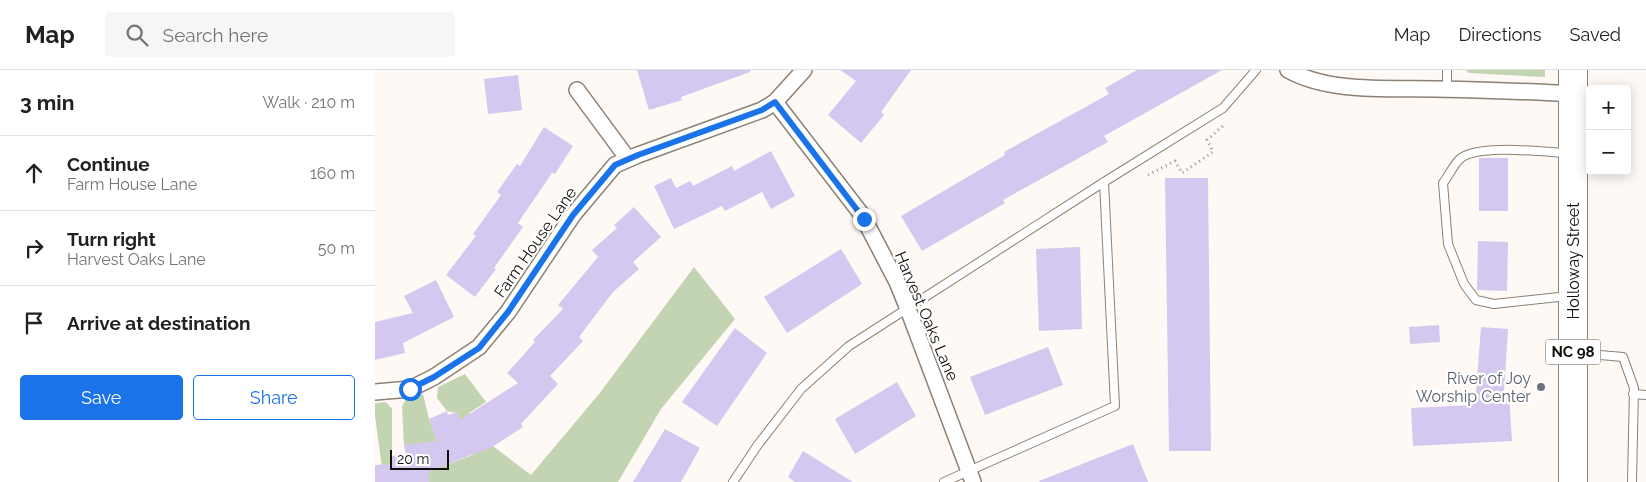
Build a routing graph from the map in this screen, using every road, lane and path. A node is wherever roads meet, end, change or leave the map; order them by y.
1 (804, 70) edge
2 (1256, 70) edge
3 (1288, 70) edge
4 (1447, 70) edge
5 (1573, 82) edge
6 (1447, 89) junction
7 (577, 90) dead end
8 (775, 102) junction
9 (1228, 122) dead end
10 (1573, 153) junction
11 (628, 159) junction
12 (1148, 175) dead end
13 (1104, 182) junction
14 (1573, 295) junction
15 (908, 309) junction
16 (1573, 353) junction
17 (375, 392) edge
18 (1633, 394) junction
19 (1646, 395) edge
20 (971, 476) edge
21 (733, 482) edge
22 (944, 482) edge
23 (1573, 482) edge
24 (1632, 482) edge

1 - 8 street, Farm House Lane
2 - 13 lane
3 - 6 street
4 - 6 lane
5 - 6 street
5 - 10 highway, Holloway Street / NC 98
7 - 11 street
8 - 11 street, Farm House Lane
8 - 15 street, Harvest Oaks Lane
9 - 12 path
10 - 14 highway, Holloway Street / NC 98
10 - 14 lane
11 - 17 street, Farm House Lane
13 - 15 lane
13 - 20 lane
14 - 16 highway, Holloway Street / NC 98
15 - 20 street, Harvest Oaks Lane
15 - 21 lane
16 - 18 lane
16 - 23 highway, Holloway Street / NC 98
18 - 19 lane
18 - 24 lane
20 - 22 lane

